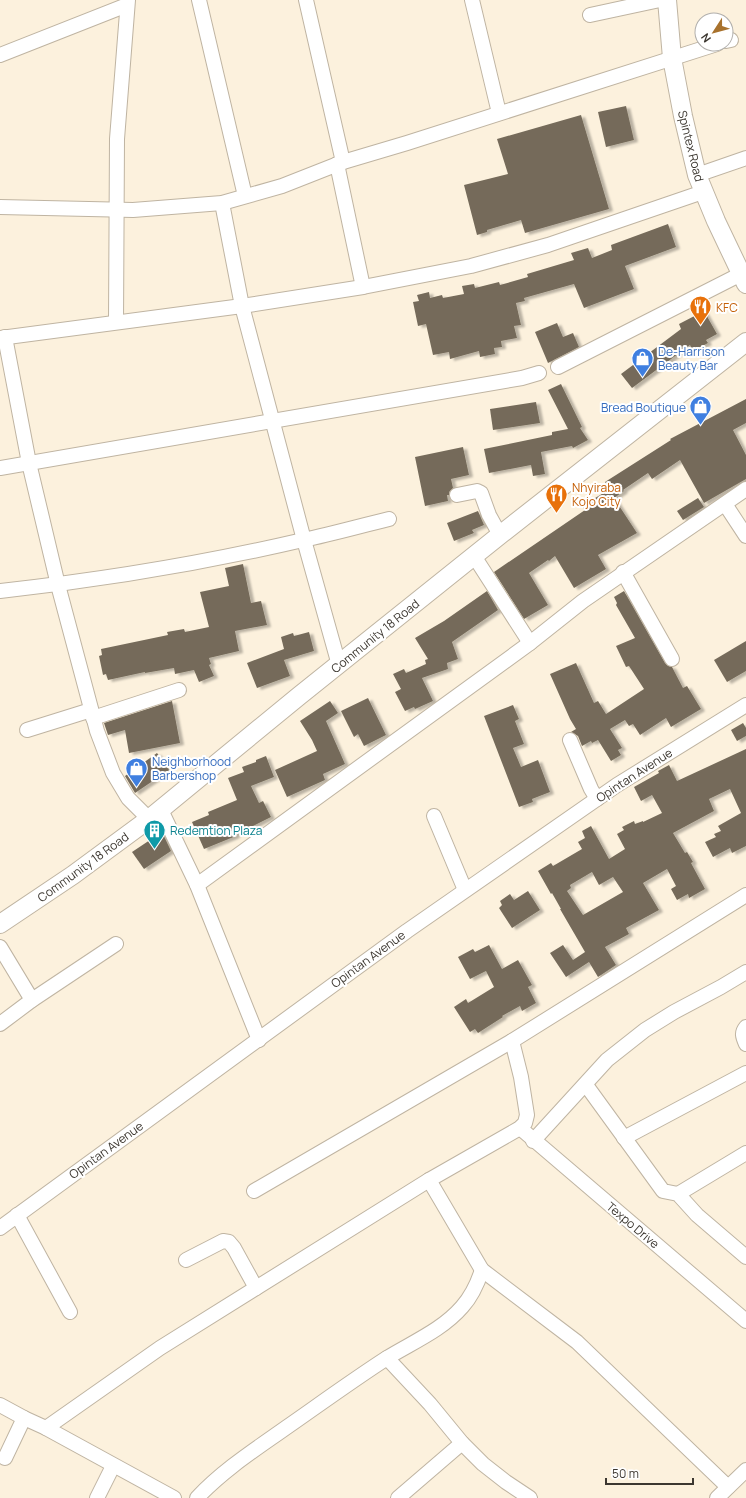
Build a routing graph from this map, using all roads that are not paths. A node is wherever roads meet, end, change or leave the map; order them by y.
1 (199, 0) edge
2 (306, 0) edge
3 (472, 0) edge
4 (660, 0) edge
5 (667, 0) edge
6 (128, 3) edge
7 (590, 15) dead end
8 (694, 51) edge
9 (0, 55) edge
10 (672, 58) junction
11 (499, 113) junction
12 (746, 158) edge
13 (340, 163) junction
14 (700, 183) junction
15 (245, 196) junction
16 (222, 203) junction
17 (0, 207) edge
18 (117, 210) junction
19 (743, 272) edge
20 (363, 287) junction
21 (242, 306) junction
22 (116, 322) junction
23 (2, 337) edge
24 (746, 342) edge
25 (558, 367) dead end
26 (539, 373) dead end
27 (272, 421) junction
28 (29, 463) junction
29 (0, 468) edge
30 (746, 489) edge
31 (457, 495) dead end
32 (725, 504) junction
33 (389, 519) dead end
34 (500, 536) junction
35 (746, 536) edge
36 (304, 540) junction
37 (474, 556) junction
38 (623, 572) junction
39 (58, 585) junction
40 (0, 591) edge
41 (530, 643) junction
42 (672, 659) dead end
43 (339, 665) junction
44 (179, 690) dead end
45 (746, 705) edge
46 (92, 714) junction
47 (27, 730) dead end
48 (570, 740) dead end
49 (597, 799) junction
50 (155, 815) junction
51 (434, 816) dead end
52 (197, 885) junction
53 (465, 890) junction
54 (746, 895) edge
55 (2, 919) edge
56 (116, 944) dead end
57 (0, 947) edge
58 (746, 972) edge
59 (32, 1000) junction
60 (0, 1024) edge
61 (746, 1027) edge
62 (259, 1040) junction
63 (512, 1041) junction
64 (746, 1044) edge
65 (746, 1073) edge
66 (586, 1085) junction
67 (520, 1128) junction
68 (624, 1138) junction
69 (533, 1141) junction
70 (746, 1153) edge
71 (428, 1180) junction
72 (254, 1191) dead end
73 (678, 1194) junction
74 (6, 1220) edge
75 (746, 1257) edge
76 (186, 1260) dead end
77 (482, 1270) junction
78 (256, 1288) junction
79 (70, 1312) dead end
80 (746, 1321) edge
81 (387, 1358) junction
82 (0, 1405) edge
83 (24, 1418) junction
84 (46, 1428) junction
85 (462, 1443) junction
86 (5, 1458) dead end
87 (113, 1466) junction
88 (746, 1470) edge
89 (728, 1488) junction
90 (97, 1498) edge
91 (174, 1498) edge
92 (197, 1498) edge
93 (398, 1498) edge
94 (530, 1498) edge
95 (717, 1498) edge

1 - 15 street
2 - 13 street
3 - 11 street
4 - 7 street
5 - 10 main road, Spintex Road
6 - 9 street
6 - 18 street
8 - 10 street
10 - 11 street
10 - 14 main road, Spintex Road
11 - 13 street
12 - 14 street
13 - 15 street
13 - 20 street
14 - 19 main road, Spintex Road
14 - 20 street
15 - 16 street
16 - 18 street
16 - 21 street
17 - 18 street
18 - 22 street
19 - 25 street
20 - 21 street
21 - 22 street
21 - 27 street
22 - 23 street
23 - 28 street
24 - 34 main road, Community 18 Road
26 - 27 street
27 - 28 street
27 - 36 street
28 - 29 street
28 - 39 street
30 - 32 street
31 - 34 street
32 - 35 street
32 - 38 street
33 - 36 street
34 - 37 main road, Community 18 Road
36 - 39 street
36 - 43 street
37 - 41 street
37 - 43 main road, Community 18 Road
38 - 41 street
38 - 42 street
39 - 40 street
39 - 46 street
41 - 52 street
43 - 50 main road, Community 18 Road
44 - 46 street
45 - 49 street, Opintan Avenue
46 - 47 street
46 - 50 street
48 - 49 street
49 - 53 street, Opintan Avenue
50 - 52 street
50 - 55 main road, Community 18 Road
51 - 53 street
52 - 62 street
53 - 62 street, Opintan Avenue
54 - 63 street
56 - 59 street
57 - 59 street
58 - 66 street
59 - 60 street
61 - 64 street
62 - 74 street, Opintan Avenue
63 - 67 street
63 - 72 street
65 - 68 street
66 - 68 street
66 - 69 street
67 - 69 street, Texpo Drive
67 - 71 street
68 - 73 street
69 - 80 street, Texpo Drive
70 - 73 street
71 - 77 street
71 - 78 street
73 - 75 street
74 - 79 street
76 - 78 street
77 - 81 street
77 - 89 street
78 - 84 street
81 - 85 street
81 - 92 street
82 - 83 street
83 - 84 street
83 - 86 street
84 - 87 street
85 - 93 street
85 - 94 street
87 - 90 street
87 - 91 street
88 - 89 street
89 - 95 street

